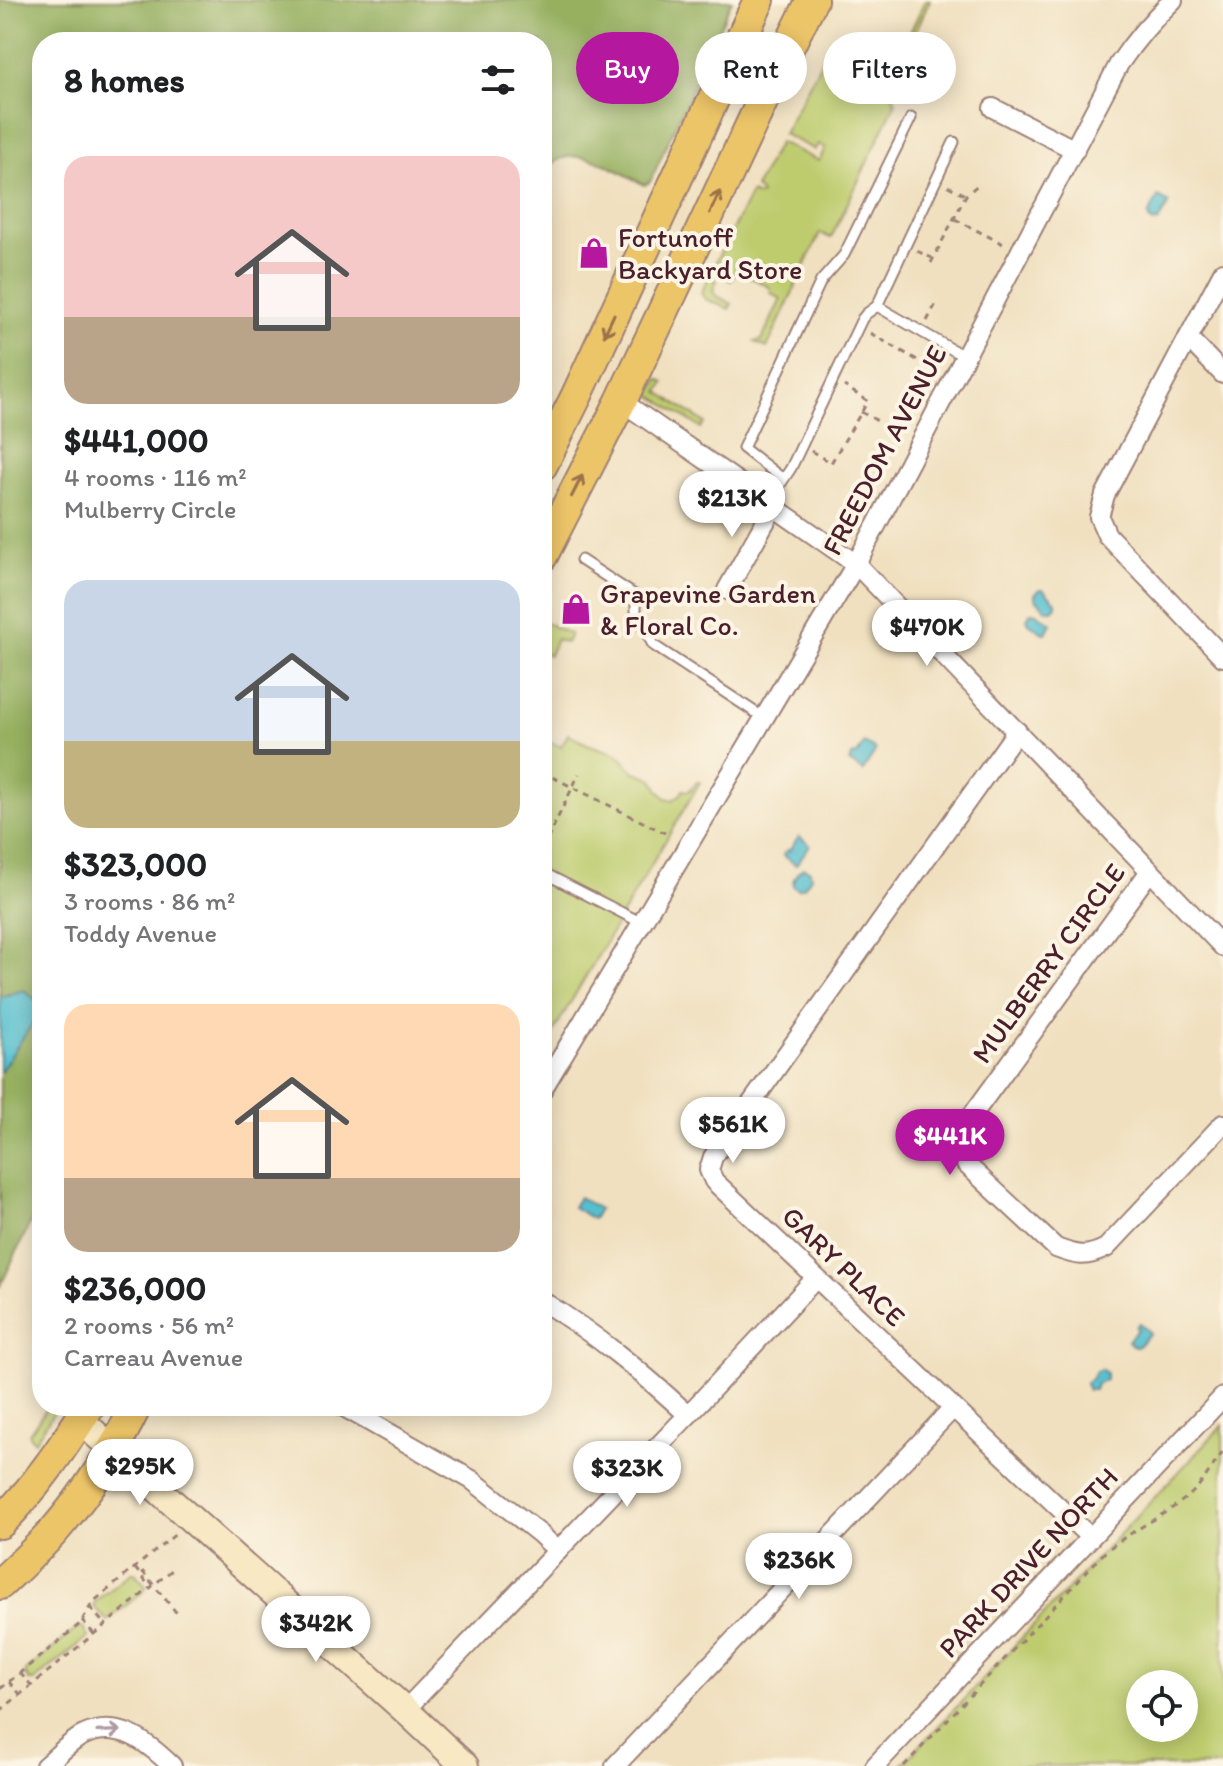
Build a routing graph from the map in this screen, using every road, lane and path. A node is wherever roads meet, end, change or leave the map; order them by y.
1 (759, 0) edge
2 (812, 0) edge
3 (1173, 0) edge
4 (993, 108) dead end
5 (911, 118) dead end
6 (954, 142) dead end
7 (1075, 150) junction
8 (941, 182) dead end
9 (980, 183) dead end
10 (966, 195) junction
11 (954, 219) junction
12 (1005, 245) dead end
13 (910, 247) dead end
14 (1223, 272) edge
15 (938, 300) dead end
16 (877, 306) junction
17 (922, 331) junction
18 (1188, 338) junction
19 (865, 339) dead end
20 (965, 357) junction
21 (938, 372) dead end
22 (1223, 374) edge
23 (837, 382) dead end
24 (621, 401) junction
25 (861, 412) junction
26 (903, 435) dead end
27 (552, 445) edge
28 (806, 449) dead end
29 (783, 479) junction
30 (770, 506) junction
31 (552, 536) edge
32 (581, 560) dead end
33 (856, 564) junction
34 (727, 590) dead end
35 (1223, 657) edge
36 (764, 718) junction
37 (1017, 731) junction
38 (579, 774) dead end
39 (552, 777) edge
40 (573, 787) junction
41 (552, 830) edge
42 (665, 833) dead end
43 (1150, 871) junction
44 (552, 877) edge
45 (642, 923) junction
46 (1223, 947) edge
47 (552, 1073) edge
48 (1223, 1124) edge
49 (816, 1278) junction
50 (552, 1307) edge
51 (1223, 1397) edge
52 (953, 1408) junction
53 (688, 1415) junction
54 (83, 1416) edge
55 (87, 1416) edge
56 (131, 1416) edge
57 (360, 1416) edge
58 (113, 1450) junction
59 (1223, 1452) edge
60 (0, 1523) edge
61 (177, 1533) dead end
62 (1090, 1537) junction
63 (558, 1551) junction
64 (135, 1568) junction
65 (172, 1570) dead end
66 (142, 1571) dead end
67 (0, 1584) edge
68 (152, 1586) junction
69 (90, 1607) junction
70 (180, 1617) dead end
71 (82, 1620) junction
72 (105, 1625) junction
73 (94, 1634) junction
74 (20, 1673) junction
75 (9, 1682) junction
76 (31, 1686) junction
77 (0, 1689) edge
78 (20, 1695) junction
79 (405, 1710) junction
80 (0, 1711) edge
81 (45, 1766) edge
82 (172, 1766) edge
83 (465, 1766) edge
84 (615, 1766) edge
85 (875, 1766) edge
86 (904, 1766) edge

1 -> 27 main road
24 -> 2 main road
3 - 7 street, FREEDOM AVENUE
4 - 7 street
5 - 29 lane
6 - 16 lane
7 - 20 street, FREEDOM AVENUE
8 - 10 path
9 - 10 path
10 - 11 path
11 - 12 path
11 - 13 path
14 - 18 street
15 - 17 path
16 - 17 lane
16 - 29 lane
17 - 20 lane
18 - 22 street
18 - 35 street
19 - 21 path
20 - 33 street, FREEDOM AVENUE
23 - 25 path
24 - 30 street
31 -> 24 main road
25 - 26 path
25 - 28 path
29 - 30 lane
30 - 33 street
30 - 34 street
32 - 36 lane
33 - 36 street, FREEDOM AVENUE
33 - 37 street
36 - 45 street, FREEDOM AVENUE
37 - 43 street
37 - 49 street, GARY PLACE
38 - 40 path
39 - 40 path
40 - 41 path
40 - 42 path
43 - 46 street
43 - 48 street, MULBERRY CIRCLE
44 - 45 lane
45 - 47 street, FREEDOM AVENUE
49 - 52 street, GARY PLACE
49 - 53 street
50 - 53 street
51 - 62 street, PARK DRIVE NORTH
52 - 62 street, GARY PLACE
52 - 84 street
53 - 63 street
54 - 60 main road
55 - 58 street
56 - 58 main road
57 - 63 street
58 - 67 main road
58 - 79 street
59 - 86 path
61 - 64 path
62 - 85 street, PARK DRIVE NORTH
63 - 79 street
64 - 68 path
64 - 69 path
65 - 68 path
66 - 68 path
68 - 70 path
68 - 72 path
69 - 71 path
69 - 72 path
71 - 73 path
71 - 74 path
72 - 73 path
73 - 76 path
74 - 75 path
74 - 76 path
75 - 77 path
75 - 78 path
76 - 78 path
78 - 80 path
79 - 83 street
81 -> 82 street

